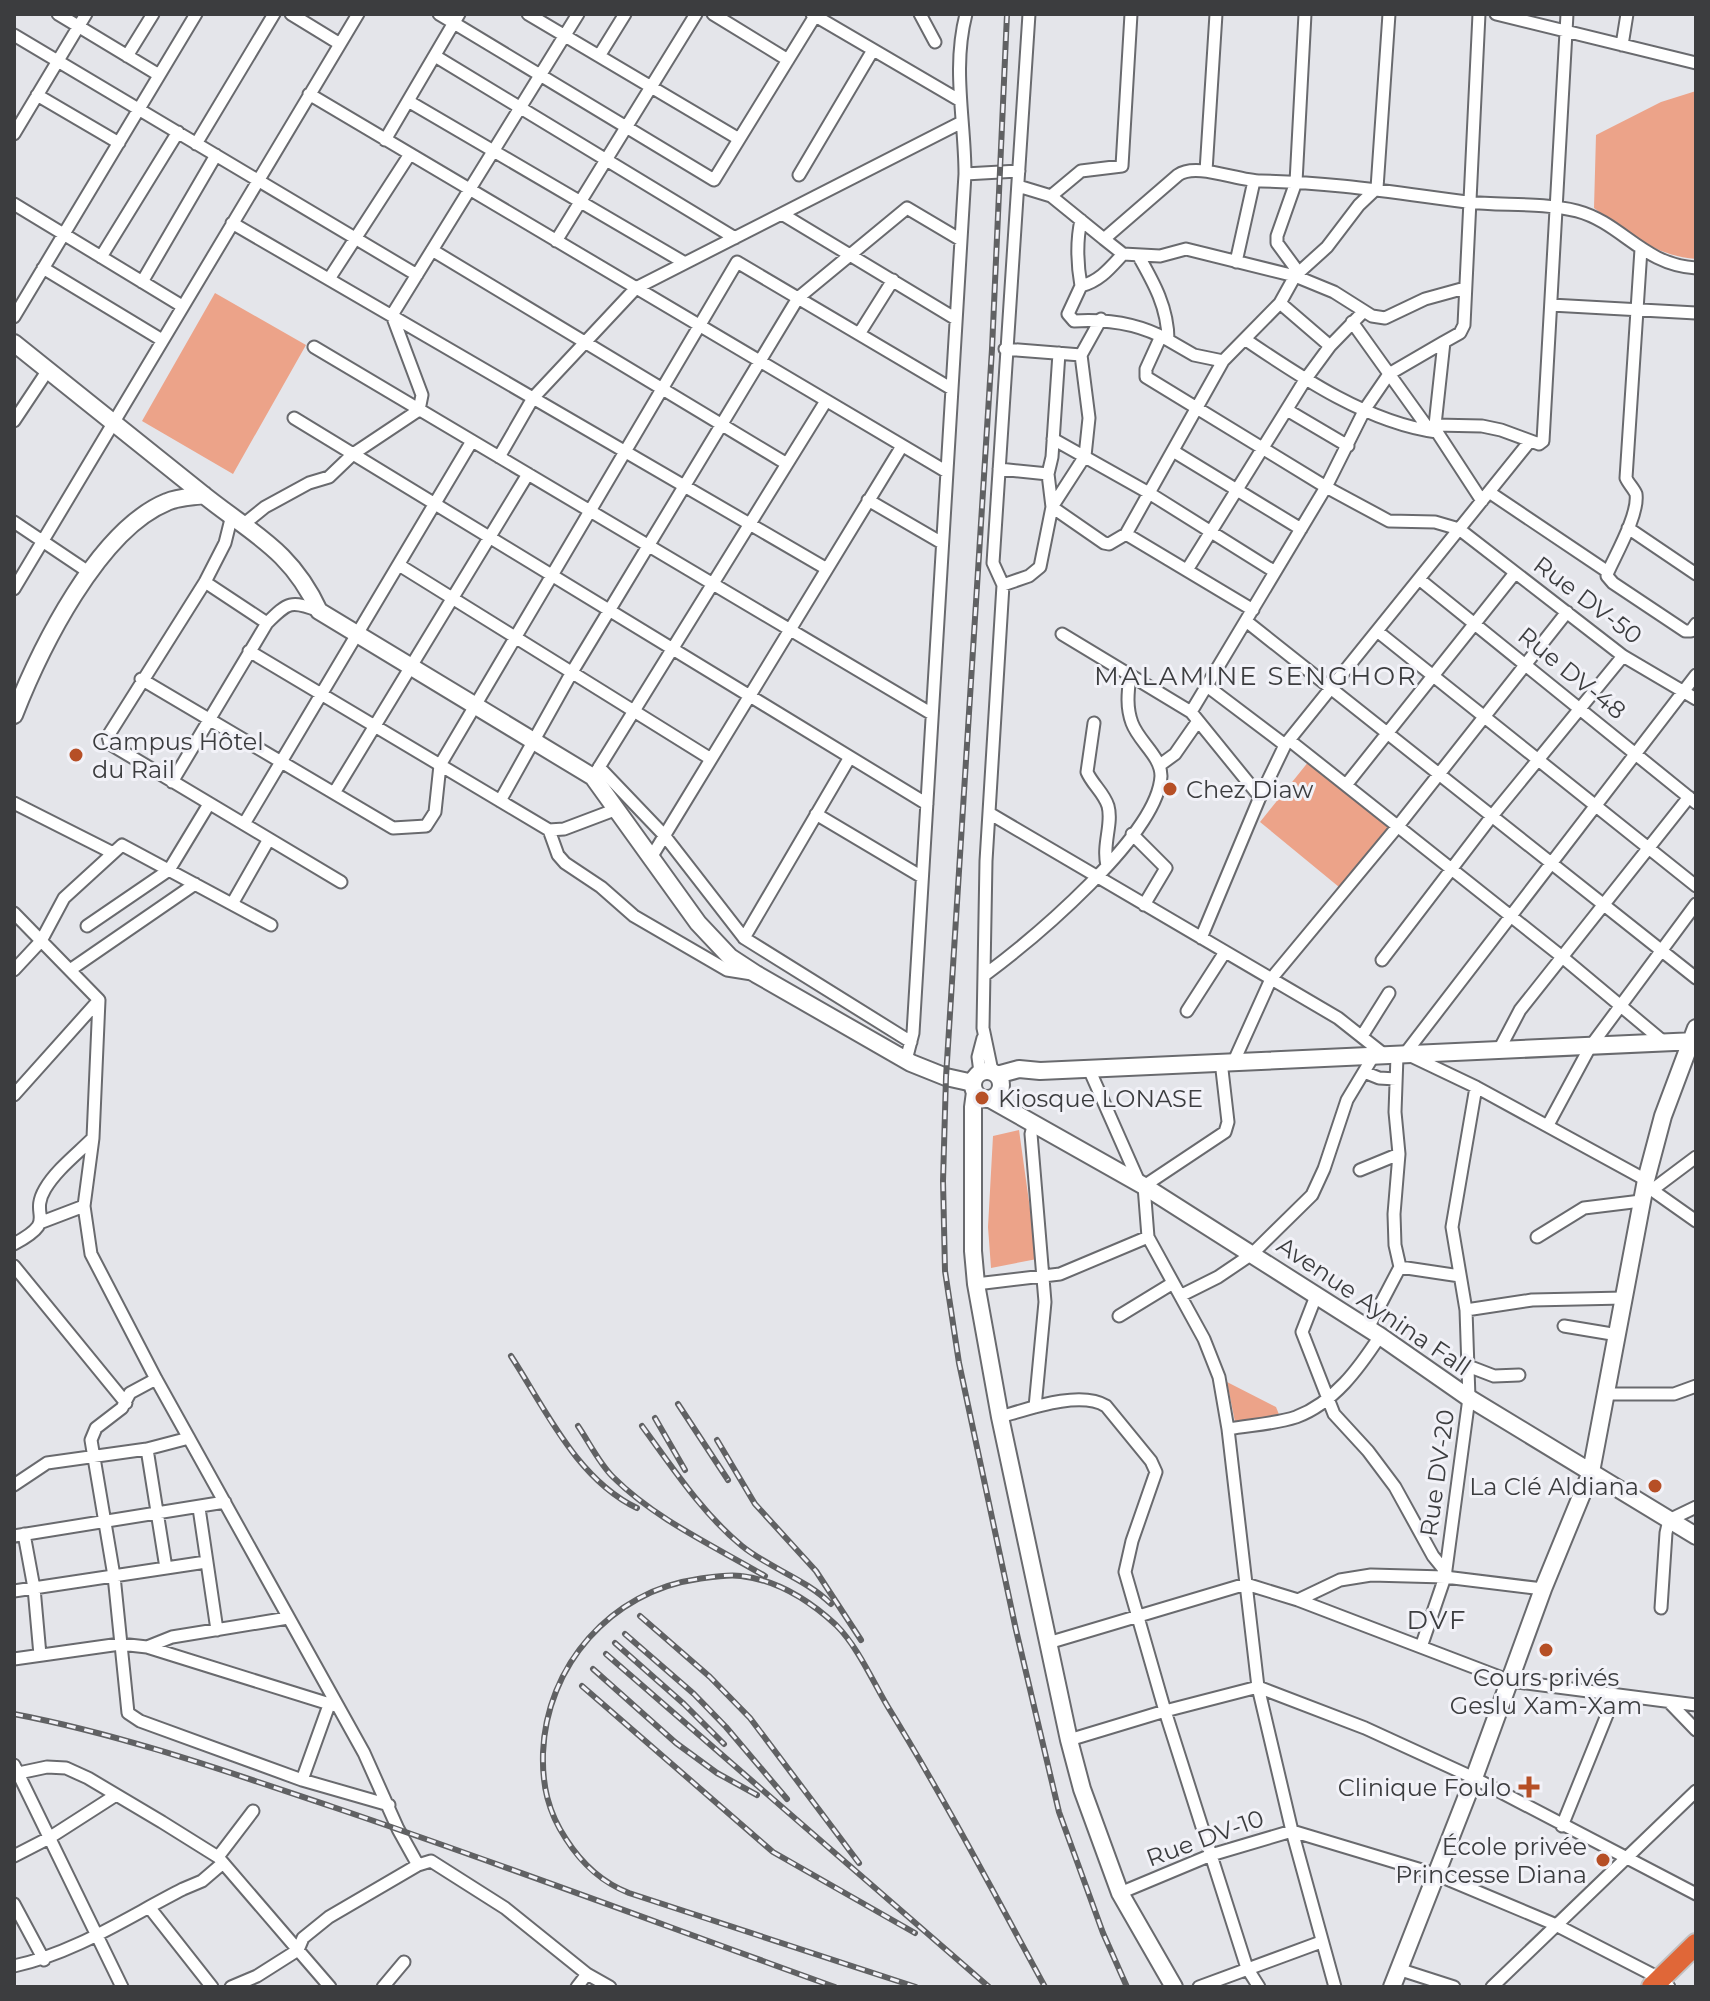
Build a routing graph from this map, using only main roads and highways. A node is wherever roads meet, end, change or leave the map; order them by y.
1 (1696, 1944) edge
2 (1661, 1984) edge

1 - 2 highway

